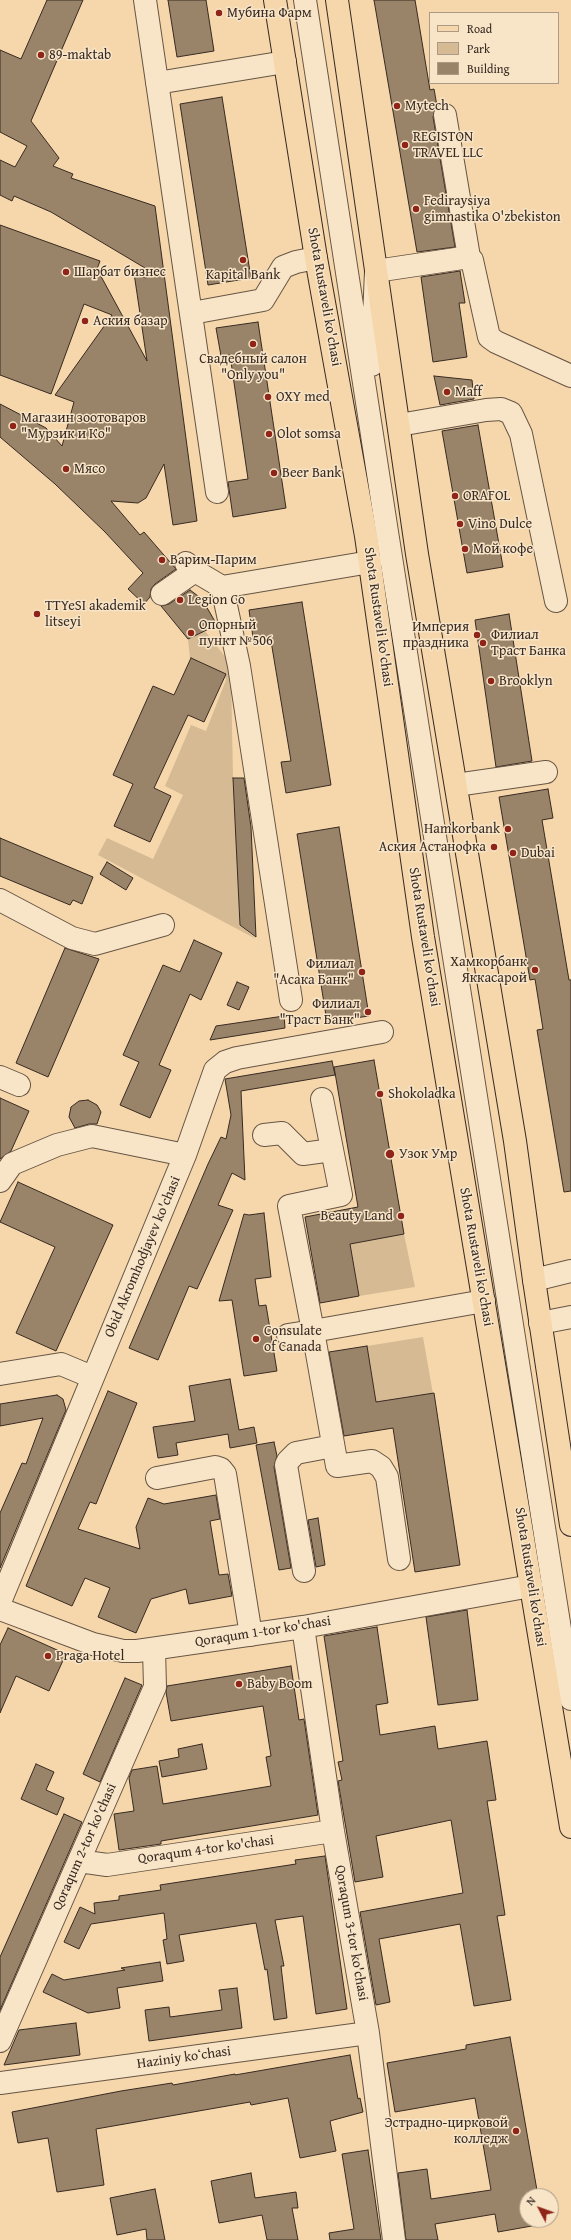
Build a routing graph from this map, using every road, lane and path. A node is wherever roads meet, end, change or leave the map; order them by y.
1 (145, 0) edge
2 (275, 0) edge
3 (306, 0) edge
4 (316, 0) edge
5 (337, 0) edge
6 (285, 62) junction
7 (157, 83) junction
8 (445, 115) dead end
9 (469, 257) junction
10 (316, 258) junction
11 (376, 271) junction
12 (192, 313) junction
13 (372, 365) junction
14 (571, 376) edge
15 (399, 425) junction
16 (217, 492) dead end
17 (370, 562) junction
18 (222, 587) junction
19 (162, 594) dead end
20 (556, 601) dead end
21 (546, 772) dead end
22 (456, 785) junction
23 (2, 907) edge
24 (163, 925) dead end
25 (291, 1000) dead end
26 (382, 1032) dead end
27 (322, 1098) dead end
28 (264, 1135) dead end
29 (489, 1144) junction
30 (332, 1150) junction
31 (185, 1155) junction
32 (459, 1156) junction
33 (0, 1181) edge
34 (571, 1271) edge
35 (534, 1280) junction
36 (484, 1301) junction
37 (571, 1317) edge
38 (540, 1323) junction
39 (313, 1331) junction
40 (513, 1333) junction
41 (288, 1335) dead end
42 (1, 1368) edge
43 (92, 1378) junction
44 (333, 1446) junction
45 (510, 1451) junction
46 (158, 1478) dead end
47 (571, 1525) edge
48 (398, 1559) dead end
49 (304, 1571) dead end
50 (532, 1586) junction
51 (0, 1602) edge
52 (0, 1609) edge
53 (303, 1626) junction
54 (571, 1634) edge
55 (251, 1635) junction
56 (154, 1649) junction
57 (571, 1699) edge
58 (571, 1827) edge
59 (333, 1831) junction
60 (79, 1861) junction
61 (368, 2033) junction
62 (0, 2041) edge
63 (0, 2082) edge
64 (394, 2240) edge

1 - 7 street
2 - 6 main road, Shota Rustaveli ko'chasi
3 - 29 street
4 - 13 street
5 - 11 main road
6 - 7 street
6 - 10 main road, Shota Rustaveli ko'chasi
7 - 12 street
8 - 9 street
9 - 11 street
9 - 14 street
10 - 12 street
10 - 17 main road, Shota Rustaveli ko'chasi
11 - 13 street
11 - 15 main road
12 - 16 street
13 - 29 street
15 - 20 street
15 - 22 main road
17 - 18 street
17 - 32 main road, Shota Rustaveli ko'chasi
18 - 19 street
18 - 25 street
21 - 22 street
22 - 35 main road
23 - 24 street
26 - 31 street, Obid Akromhodjayev ko'chasi
27 - 30 street
28 - 30 street
29 - 32 street
29 - 40 street
29 - 54 street
30 - 39 street
31 - 33 street
31 - 43 street, Obid Akromhodjayev ko'chasi
32 - 36 main road, Shota Rustaveli ko'chasi
34 - 35 street
35 - 38 main road
36 - 39 street
36 - 45 main road, Shota Rustaveli ko'chasi
37 - 38 street
38 - 47 main road
39 - 41 street
39 - 44 street
40 - 45 street
40 - 57 street
42 - 43 street
43 - 51 street, Obid Akromhodjayev ko'chasi
44 - 48 street
44 - 49 street
45 - 50 main road, Shota Rustaveli ko'chasi
46 - 55 street
50 - 53 street, Qoraqum 1-tor ko'chasi
50 - 58 main road, Shota Rustaveli ko'chasi
52 - 56 street, Qoraqum 1-tor ko'chasi
53 - 55 street, Qoraqum 1-tor ko'chasi
53 - 59 street, Qoraqum 3-tor ko'chasi
55 - 56 street, Qoraqum 1-tor ko'chasi
56 - 60 street, Qoraqum 2-tor ko'chasi
59 - 60 street, Qoraqum 4-tor ko'chasi
59 - 61 street, Qoraqum 3-tor ko'chasi
60 - 62 street, Qoraqum 2-tor ko'chasi
61 - 63 street, Haziniy koʻchasi
61 - 64 street, Qoraqum 3-tor ko'chasi

